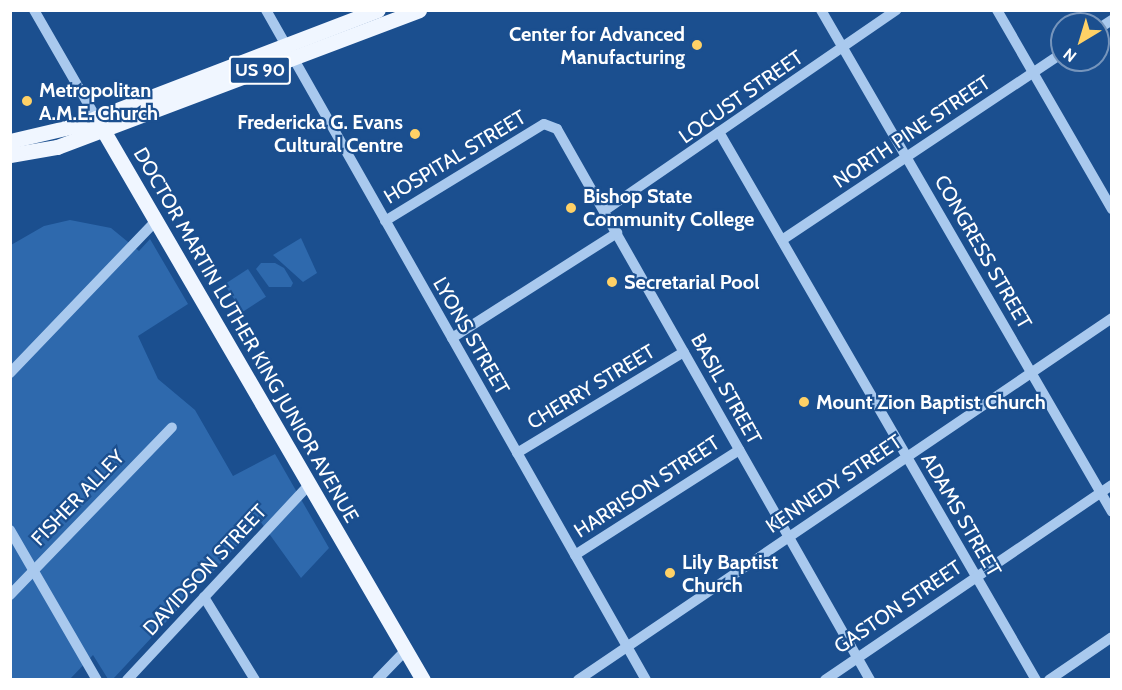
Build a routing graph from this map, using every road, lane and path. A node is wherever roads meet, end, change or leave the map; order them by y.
1 (34, 10) edge
2 (266, 10) edge
3 (378, 10) edge
4 (419, 10) edge
5 (821, 10) edge
6 (897, 10) edge
7 (996, 10) edge
8 (843, 47) junction
9 (289, 52) junction
10 (1050, 61) edge
11 (1032, 73) junction
12 (99, 124) junction
13 (544, 124) joint
14 (719, 132) junction
15 (10, 141) edge
16 (10, 155) edge
17 (908, 158) junction
18 (1112, 209) edge
19 (604, 211) junction
20 (156, 221) junction
21 (385, 221) junction
22 (616, 233) junction
23 (782, 240) junction
24 (1112, 318) edge
25 (452, 339) junction
26 (684, 352) junction
27 (1031, 372) junction
28 (10, 373) edge
29 (172, 427) dead end
30 (739, 450) junction
31 (517, 453) junction
32 (906, 457) junction
33 (310, 484) junction
34 (1112, 484) edge
35 (1100, 492) junction
36 (1112, 512) edge
37 (10, 530) edge
38 (790, 535) junction
39 (575, 555) junction
40 (34, 570) junction
41 (976, 576) junction
42 (10, 595) edge
43 (204, 597) junction
44 (1112, 637) edge
45 (627, 646) junction
46 (406, 650) junction
47 (858, 657) junction
48 (97, 680) edge
49 (127, 680) edge
50 (255, 680) edge
51 (377, 680) edge
52 (423, 680) edge
53 (578, 680) edge
54 (646, 680) edge
55 (825, 680) edge
56 (870, 680) edge
57 (1036, 680) edge
58 (1049, 680) edge

1 - 12 street, DOCTOR MARTIN LUTHER KING JUNIOR AVENUE
2 - 9 street, LYONS STREET
3 - 9 main road, US 90
4 - 9 main road, US 90
5 - 8 street, CONGRESS STREET
6 - 8 street, LOCUST STREET
7 - 11 street
8 - 14 street, LOCUST STREET
8 - 17 street, CONGRESS STREET
9 - 12 main road, US 90
9 - 21 street, LYONS STREET
10 - 11 street, NORTH PINE STREET
11 - 17 street, NORTH PINE STREET
11 - 18 street
12 - 15 main road, US 90
12 - 16 main road, US 90
12 - 20 main road, DOCTOR MARTIN LUTHER KING JUNIOR AVENUE
13 - 19 street, BASIL STREET
13 - 21 street, HOSPITAL STREET
14 - 19 street, LOCUST STREET
14 - 23 street
17 - 23 street, NORTH PINE STREET
17 - 27 street, CONGRESS STREET
19 - 22 street, BASIL STREET
20 - 28 street
20 - 33 main road, DOCTOR MARTIN LUTHER KING JUNIOR AVENUE
21 - 25 street, LYONS STREET
22 - 25 street
22 - 26 street, BASIL STREET
23 - 32 street, ADAMS STREET
24 - 27 street, KENNEDY STREET
25 - 31 street, LYONS STREET
26 - 30 street, BASIL STREET
26 - 31 street, CHERRY STREET
27 - 32 street, KENNEDY STREET
27 - 35 street, CONGRESS STREET
29 - 40 street, FISHER ALLEY
30 - 38 street, BASIL STREET
30 - 39 street, HARRISON STREET
31 - 39 street, LYONS STREET
32 - 38 street, KENNEDY STREET
32 - 41 street, ADAMS STREET
33 - 43 street, DAVIDSON STREET
33 - 46 main road, DOCTOR MARTIN LUTHER KING JUNIOR AVENUE
34 - 35 street, GASTON STREET
35 - 36 street, CONGRESS STREET
35 - 41 street, GASTON STREET
37 - 40 street
38 - 45 street, KENNEDY STREET
38 - 47 street, BASIL STREET
39 - 45 street, LYONS STREET
40 - 42 street, FISHER ALLEY
40 - 48 street
41 - 47 street, GASTON STREET
41 - 57 street, ADAMS STREET
43 - 49 street, DAVIDSON STREET
43 - 50 street
44 - 58 street
45 - 53 street, KENNEDY STREET
45 - 54 street, LYONS STREET
46 - 51 street
46 - 52 main road, DOCTOR MARTIN LUTHER KING JUNIOR AVENUE
47 - 55 street, GASTON STREET
47 - 56 street, BASIL STREET

